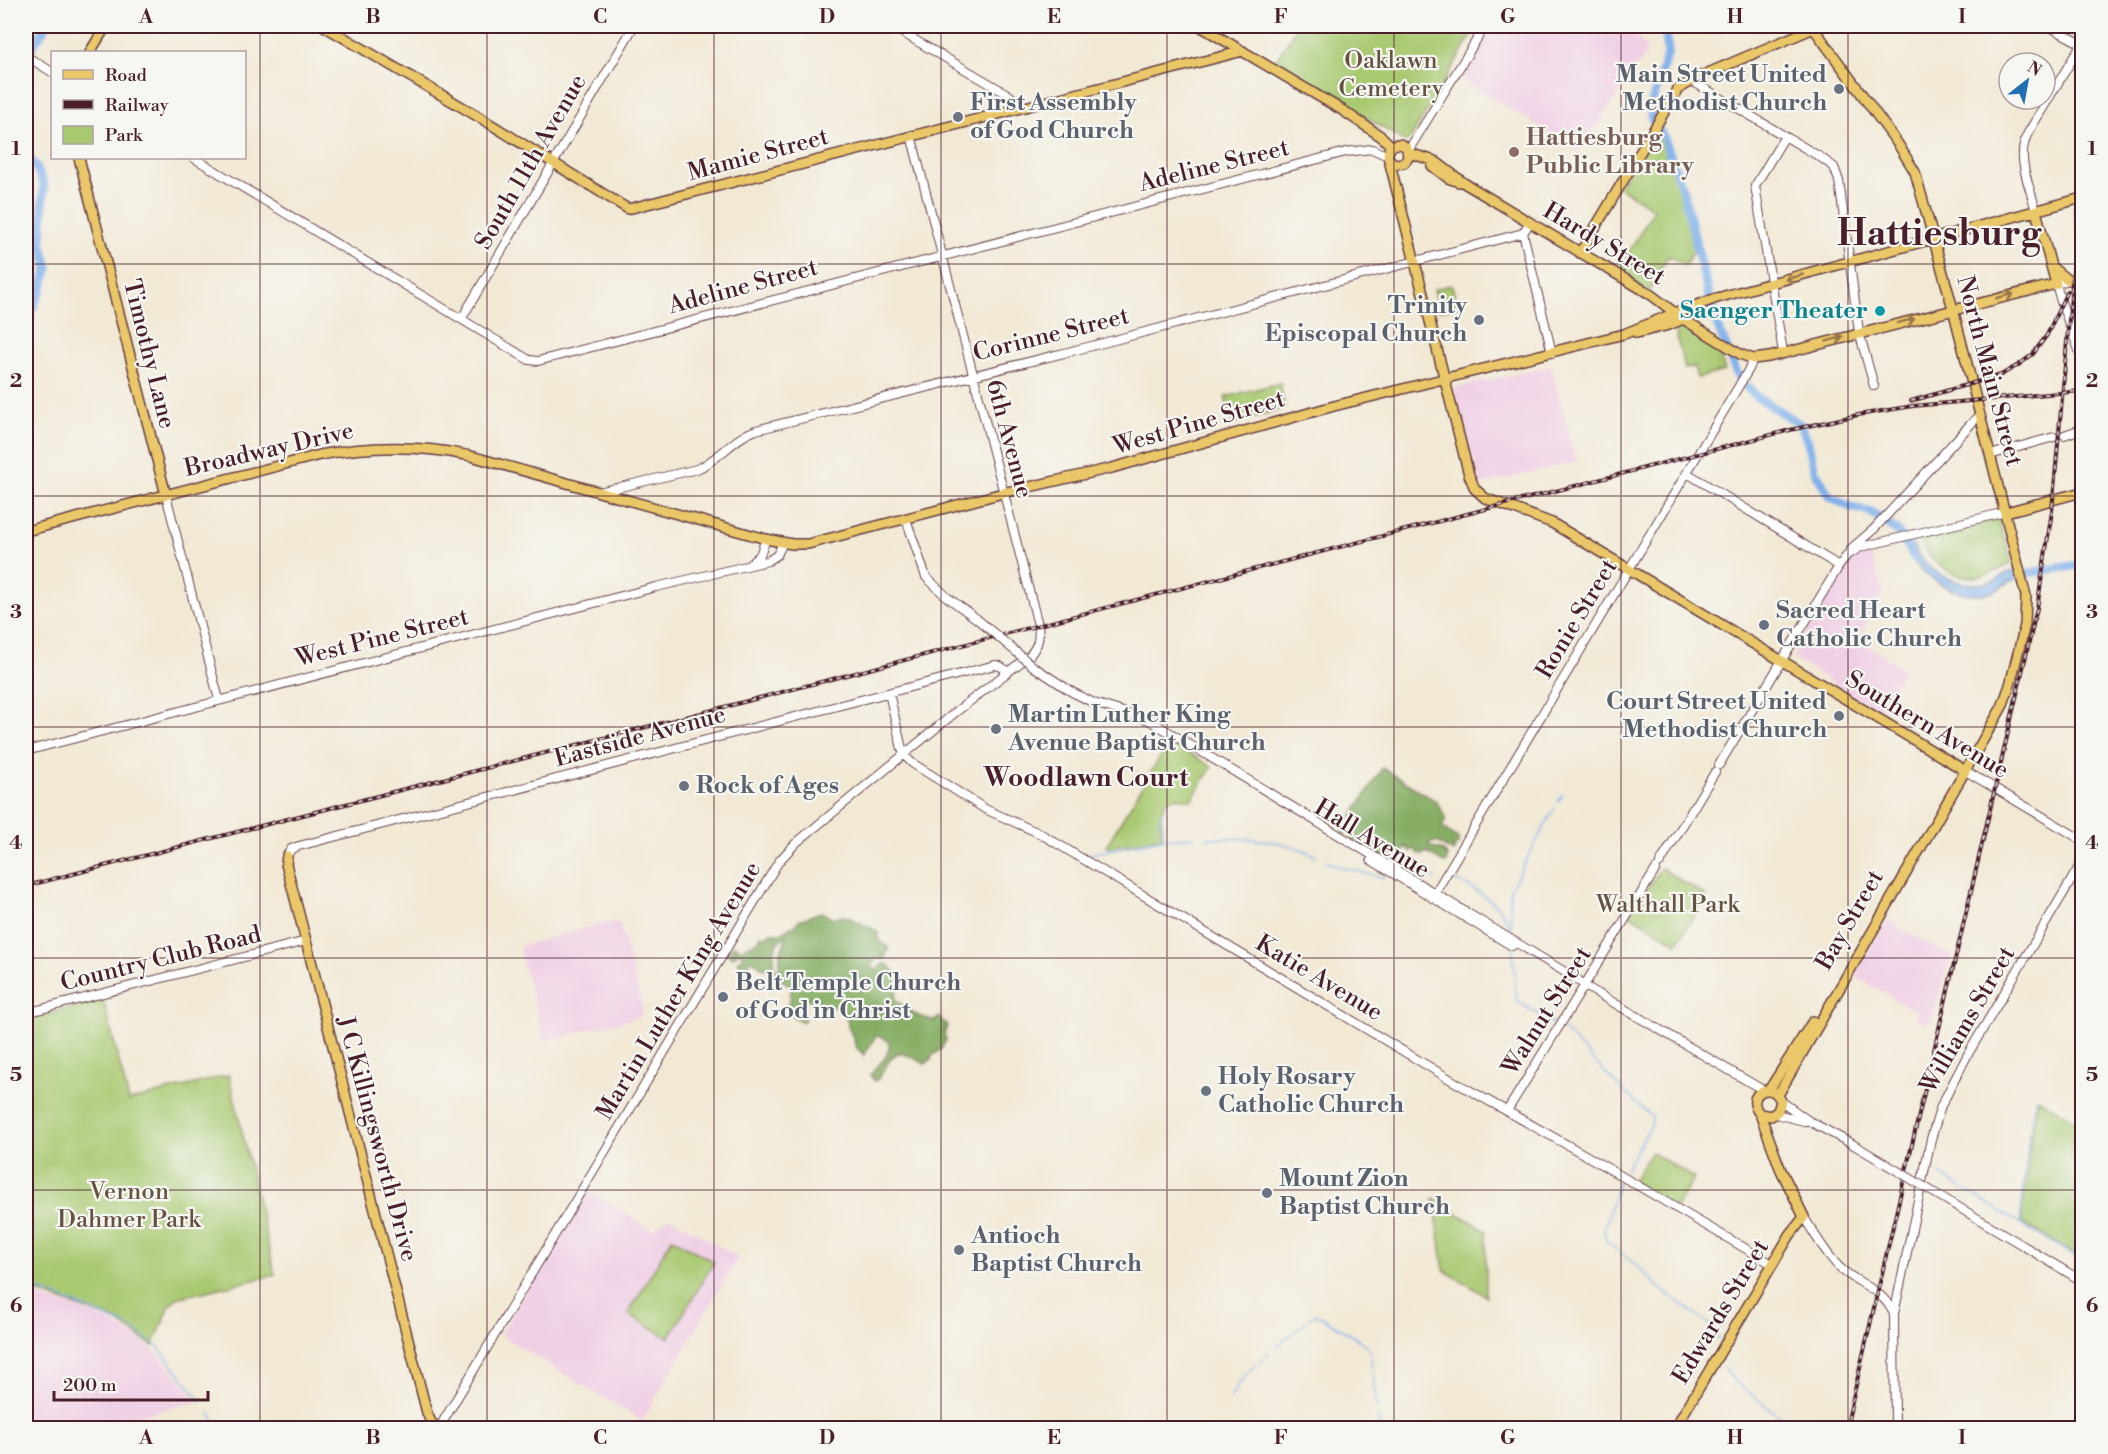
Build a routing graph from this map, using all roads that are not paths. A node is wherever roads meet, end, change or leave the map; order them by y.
1 (106, 26) edge
2 (324, 26) edge
3 (634, 26) edge
4 (891, 26) edge
5 (1200, 26) edge
6 (1485, 26) edge
7 (1816, 26) edge
8 (2048, 26) edge
9 (2082, 44) edge
10 (91, 51) edge
11 (1243, 51) junction
12 (27, 57) edge
13 (51, 71) edge
14 (1692, 81) junction
15 (1023, 108) junction
16 (1342, 110) junction
17 (911, 135) junction
18 (1785, 136) junction
19 (1407, 150) junction
20 (1391, 157) junction
21 (79, 159) edge
22 (196, 159) edge
23 (553, 162) junction
24 (2082, 198) edge
25 (2036, 211) junction
26 (1530, 222) junction
27 (1523, 233) junction
28 (1934, 238) junction
29 (1580, 253) junction
30 (942, 257) junction
31 (1850, 261) junction
32 (1415, 262) junction
33 (2052, 268) junction
34 (2082, 276) edge
35 (2070, 280) junction
36 (1772, 284) junction
37 (2056, 284) junction
38 (1654, 297) junction
39 (1698, 304) junction
40 (1953, 309) junction
41 (1679, 316) junction
42 (462, 318) junction
43 (1652, 322) junction
44 (1693, 325) junction
45 (1859, 332) junction
46 (1624, 334) junction
47 (1783, 352) junction
48 (1552, 353) junction
49 (2082, 358) edge
50 (1753, 359) junction
51 (973, 376) junction
52 (1445, 379) junction
53 (1874, 386) dead end
54 (1980, 414) junction
55 (2082, 429) edge
56 (2064, 435) dead end
57 (2054, 437) dead end
58 (1990, 454) junction
59 (1687, 473) junction
60 (598, 492) junction
61 (2082, 492) edge
62 (1003, 493) junction
63 (166, 495) junction
64 (2006, 512) junction
65 (906, 519) junction
66 (1876, 527) junction
67 (26, 531) edge
68 (766, 539) junction
69 (783, 543) junction
70 (1874, 544) junction
71 (1850, 554) junction
72 (749, 565) junction
73 (1839, 566) junction
74 (1629, 569) junction
75 (2022, 579) joint
76 (1037, 647) joint
77 (1782, 660) junction
78 (1022, 661) junction
79 (995, 665) junction
80 (1007, 671) junction
81 (889, 693) junction
82 (219, 700) junction
83 (26, 751) edge
84 (904, 755) junction
85 (1964, 770) junction
86 (2082, 840) edge
87 (287, 856) joint
88 (2082, 862) edge
89 (1433, 895) junction
90 (306, 941) junction
91 (1585, 986) junction
92 (26, 1013) edge
93 (1769, 1094) junction
94 (1507, 1111) junction
95 (1760, 1114) junction
96 (1774, 1115) junction
97 (1809, 1120) junction
98 (1769, 1138) junction
99 (1804, 1217) junction
100 (1772, 1263) junction
101 (2082, 1281) edge
102 (1894, 1314) junction
103 (439, 1428) edge
104 (1675, 1428) edge
105 (1895, 1428) edge

1 - 10 main road
2 - 23 main road, Mamie Street
3 - 23 street, South 11th Avenue
4 - 15 street
5 - 11 main road, Hardy Street
6 - 19 street
7 - 14 main road
7 - 28 main road, North Main Street
8 - 9 street
9 - 25 street
11 - 15 main road, Mamie Street
11 - 16 main road, Hardy Street
12 - 13 street
14 - 18 street
14 - 29 main road
15 - 17 main road, Mamie Street
16 - 19 main road, Hardy Street
16 - 20 main road, Hardy Street
17 - 23 main road, Mamie Street
17 - 30 street, 6th Avenue
18 - 31 street
18 - 36 street
19 - 20 main road
19 - 20 main road
19 - 26 main road, Hardy Street
20 - 30 street, Adeline Street
20 - 32 main road, Southern Avenue
21 - 63 main road, Timothy Lane
22 - 42 street, Adeline Street
23 - 42 street, South 11th Avenue
24 - 25 main road, West Pine Street
25 - 28 main road, West Pine Street
25 - 33 main road
26 - 27 street
26 - 29 main road, Hardy Street
27 - 32 street, Corinne Street
27 - 48 street
28 - 31 main road, West Pine Street
28 - 40 main road, North Main Street
29 - 38 main road, Hardy Street
30 - 42 street, Adeline Street
30 - 51 street, 6th Avenue
31 -> 36 main road, West Pine Street
31 - 45 street
32 - 51 street, Corinne Street
32 - 52 main road, Southern Avenue
33 - 35 main road
33 - 37 main road
34 - 35 street
35 - 37 street
36 - 39 main road, West Pine Street
36 - 47 street
40 -> 37 main road
37 - 49 street
38 - 39 main road
38 - 41 main road, Hardy Street
38 - 43 main road
39 - 41 main road, West Pine Street
39 - 44 main road
45 -> 40 main road
40 - 54 main road, North Main Street
41 - 43 main road, West Pine Street
41 - 44 main road, Hardy Street
41 - 46 main road, West Pine Street
43 - 46 main road, West Pine Street
44 - 50 main road, Hardy Street
47 -> 45 main road
45 - 53 street
46 - 48 main road, West Pine Street
47 - 50 main road
48 - 52 main road, West Pine Street
50 - 59 street, Ronie Street
51 - 60 street, Corinne Street
51 - 62 street, 6th Avenue
52 - 62 main road, West Pine Street
52 - 74 main road, Southern Avenue
54 - 58 main road, North Main Street
54 - 66 street, Walnut Street
55 - 56 street
57 - 58 street
58 - 64 main road, North Main Street
59 - 73 street
59 - 74 street, Ronie Street
60 - 63 main road, Broadway Drive
60 - 68 main road, Broadway Drive
61 - 64 main road
62 - 65 main road, West Pine Street
62 - 76 street, 6th Avenue
63 - 67 main road, Broadway Drive
63 - 82 street, Timothy Lane
64 - 70 street
64 - 75 main road, North Main Street
65 - 69 main road, West Pine Street
65 - 89 street, Hall Avenue, bridge
66 - 70 street
66 - 71 street, Walnut Street
68 - 69 main road, West Pine Street
68 - 72 street
69 - 72 street, West Pine Street
70 - 71 street
71 - 73 street, Walnut Street
72 - 82 street, West Pine Street
73 - 77 street, Walnut Street
74 - 77 main road, Southern Avenue
74 - 89 street, Ronie Street
75 - 85 main road, Bay Street
76 - 78 street, Martin Luther King Avenue
77 - 85 main road, Southern Avenue
77 - 91 street, Walnut Street
78 - 79 street, Eastside Avenue
78 - 80 street, Martin Luther King Avenue
79 - 80 street
79 - 81 street, Eastside Avenue
80 - 84 street, Martin Luther King Avenue
81 - 84 street
81 - 87 street, Eastside Avenue
82 - 83 street, West Pine Street
84 - 94 street, Katie Avenue
84 - 103 street, Martin Luther King Avenue
85 - 86 street, Southern Avenue
85 - 93 main road, Bay Street
87 - 90 main road, J C Killingsworth Drive
88 - 102 street, Williams Street
89 - 91 street, Hall Avenue
90 - 92 street, Country Club Road
90 - 103 main road, J C Killingsworth Drive
91 - 93 street, Hall Avenue
91 - 94 street, Walnut Street
93 - 95 main road
93 - 96 main road, Bay Street
93 - 97 street, Hall Avenue
94 - 100 street, Katie Avenue
95 - 96 main road
95 - 98 main road
96 - 97 street, Hall Avenue
96 - 98 main road, Bay Street
97 - 101 street, Hall Avenue, bridge
98 - 99 main road
99 - 100 main road, Edwards Street
99 - 102 street
100 - 104 main road, Edwards Street
102 - 105 street, Williams Street

